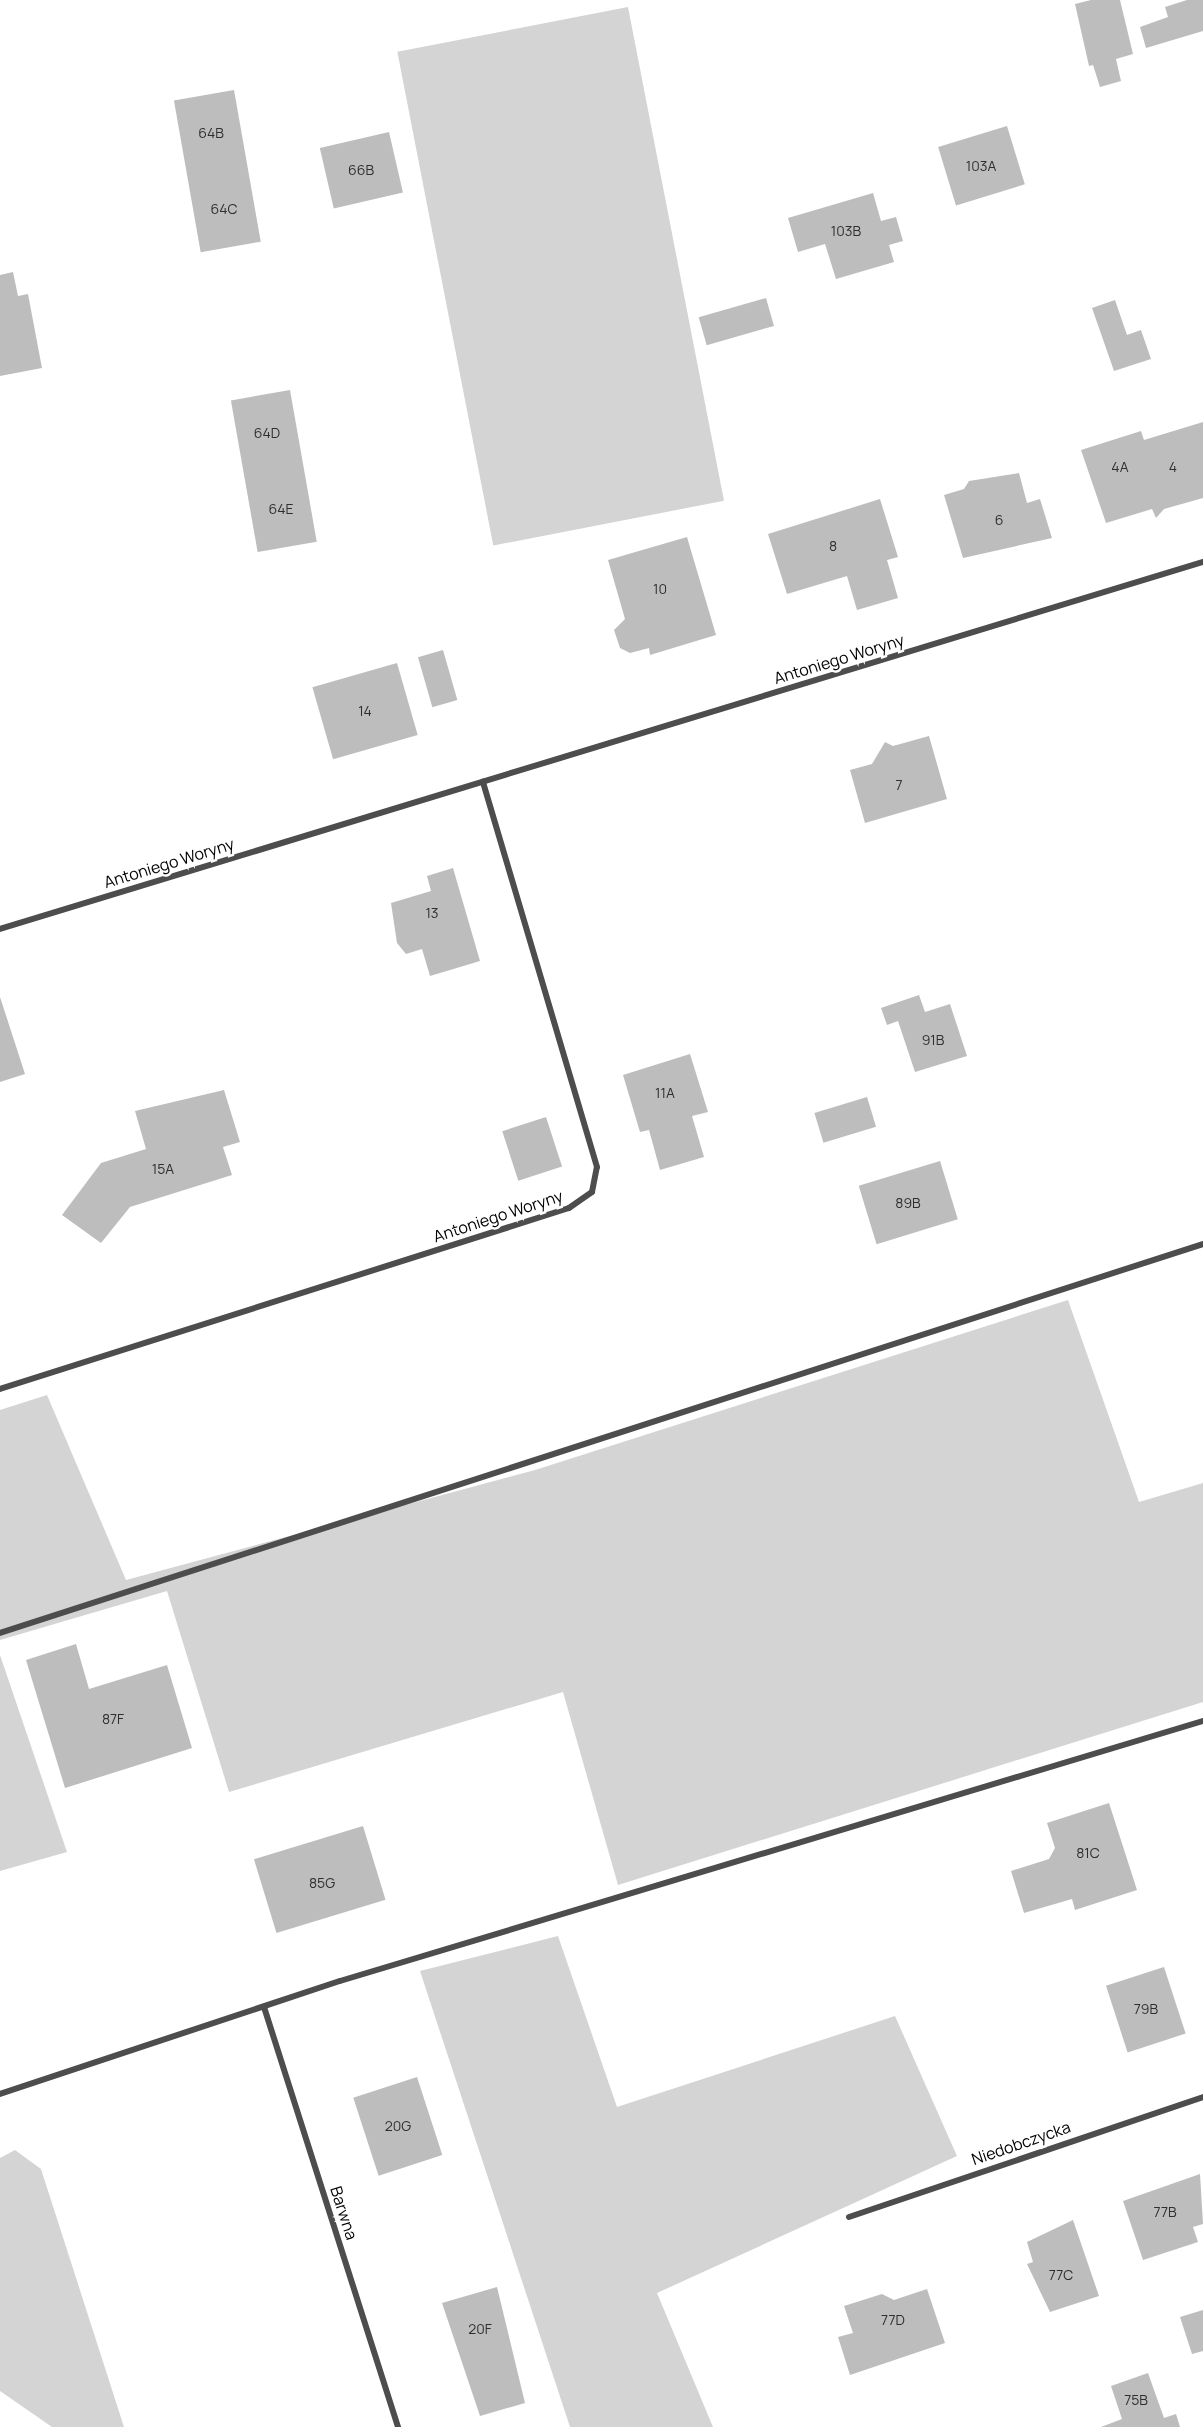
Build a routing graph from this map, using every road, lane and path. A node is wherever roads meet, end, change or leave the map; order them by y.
1 (1203, 562) edge
2 (483, 782) junction
3 (0, 929) edge
4 (1203, 1244) edge
5 (0, 1389) edge
6 (0, 1633) edge
7 (1203, 1721) edge
8 (264, 2007) junction
9 (0, 2094) edge
10 (1203, 2097) edge
11 (849, 2217) dead end
12 (398, 2427) edge

1 - 2 street, Antoniego Woryny
2 - 3 street, Antoniego Woryny
2 - 5 street, Antoniego Woryny
4 - 6 street
7 - 8 street
8 - 9 street
8 - 12 street, Barwna
10 - 11 street, Niedobczycka

